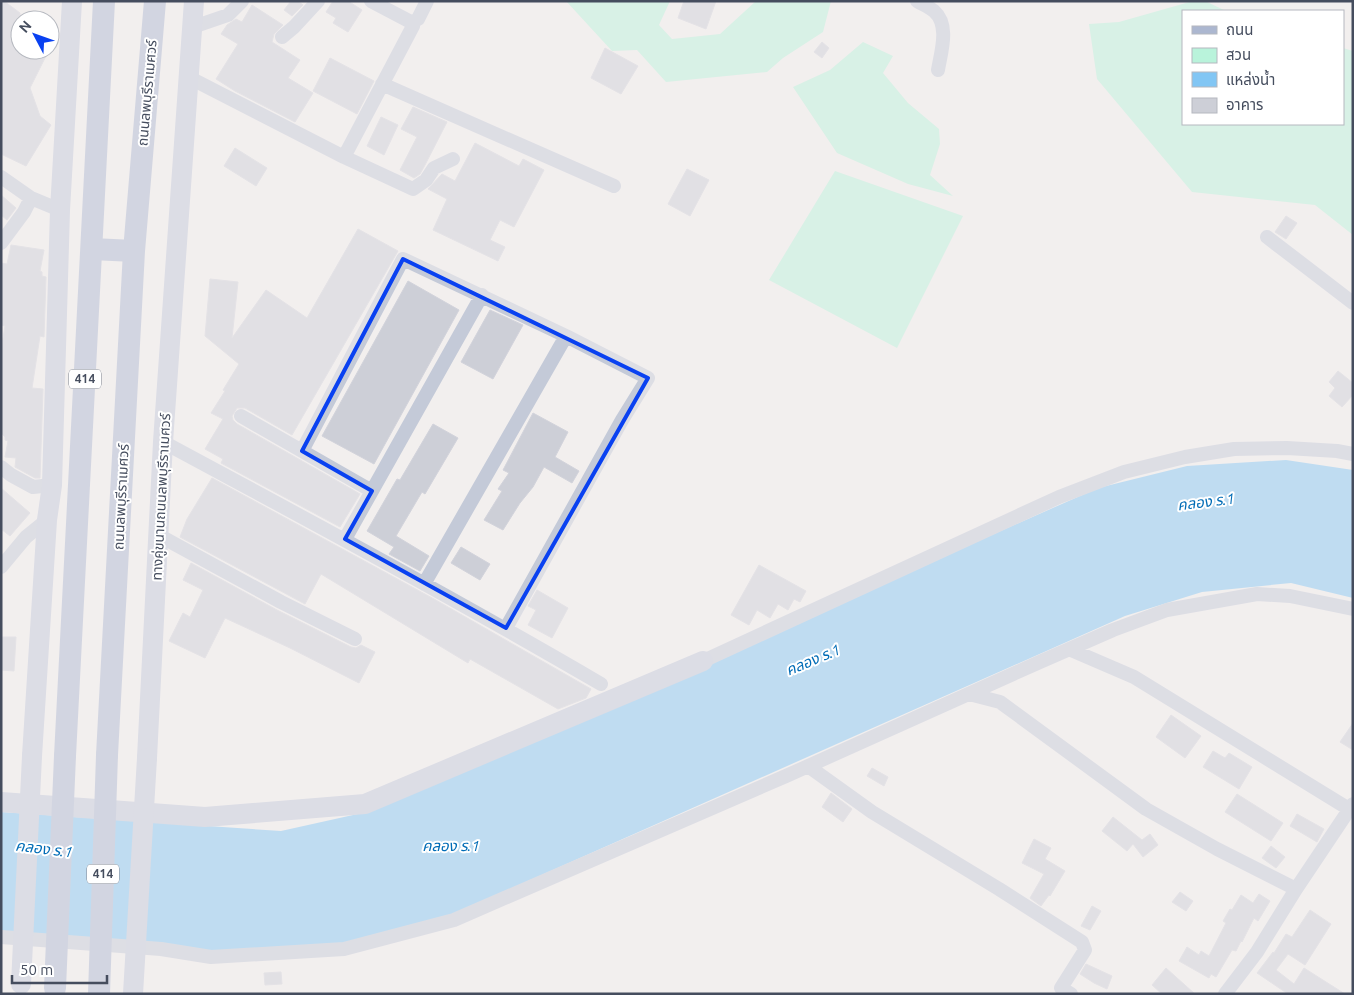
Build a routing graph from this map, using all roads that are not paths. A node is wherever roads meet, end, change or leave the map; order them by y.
1 (72, 1) edge
2 (104, 1) edge
3 (154, 1) edge
4 (194, 1) edge
5 (242, 1) edge
6 (318, 1) edge
7 (371, 1) edge
8 (427, 1) edge
9 (917, 1) edge
10 (411, 23) junction
11 (193, 28) junction
12 (282, 37) dead end
13 (938, 70) dead end
14 (190, 78) junction
15 (382, 84) junction
16 (344, 157) junction
17 (453, 159) dead end
18 (1, 177) edge
19 (614, 186) dead end
20 (31, 198) junction
21 (60, 210) junction
22 (1267, 236) dead end
23 (1, 243) edge
24 (92, 249) junction
25 (134, 251) junction
26 (482, 296) junction
27 (1353, 303) edge
28 (566, 336) junction
29 (241, 416) dead end
30 (163, 442) junction
31 (302, 451) junction
32 (1353, 454) edge
33 (1, 467) edge
34 (52, 485) junction
35 (372, 491) junction
36 (47, 520) junction
37 (160, 536) junction
38 (345, 539) junction
39 (1, 567) edge
40 (424, 584) junction
41 (1353, 609) edge
42 (506, 628) junction
43 (355, 639) dead end
44 (1069, 649) junction
45 (703, 661) joint
46 (601, 684) dead end
47 (969, 694) junction
48 (808, 766) junction
49 (1, 802) edge
50 (1351, 806) edge
51 (1296, 889) junction
52 (1, 937) edge
53 (21, 989) edge
54 (55, 991) edge
55 (98, 994) edge
56 (133, 994) edge
57 (1070, 994) edge
58 (1225, 994) edge

1 - 21 main road, 414
2 - 24 main road, 414
3 - 25 main road, ถนนลพบุรีราเมศวร์ / 414
4 - 11 main road, ทางคู่ขนานถนนลพบุรีราเมศวร์ / 414
5 - 11 street
6 - 12 street
7 - 10 street
8 - 10 street
9 - 13 street
10 - 15 street
11 - 14 main road, ทางคู่ขนานถนนลพบุรีราเมศวร์ / 414
14 - 16 street
14 - 30 main road, ทางคู่ขนานถนนลพบุรีราเมศวร์ / 414
15 - 16 street
15 - 19 street
16 - 17 street
18 - 20 street
20 - 21 street
20 - 23 street
21 - 34 main road, 414
22 - 27 street
24 - 25 main road
24 - 54 main road, 414, bridge
25 - 55 main road, ถนนลพบุรีราเมศวร์ / 414, bridge
26 - 28 street
26 - 31 street
26 - 35 street
28 - 40 street
28 - 42 street
29 - 31 street
30 - 37 main road, ทางคู่ขนานถนนลพบุรีราเมศวร์ / 414
30 - 38 street
31 - 35 street
32 - 45 street
33 - 34 street
34 - 36 main road, 414
35 - 38 street
36 - 39 street
36 - 53 main road, 414, bridge
37 - 43 street
37 - 56 main road, ทางคู่ขนานถนนลพบุรีราเมศวร์ / 414, bridge
38 - 40 street
40 - 42 street
41 - 44 street
42 - 46 street
44 - 47 street
44 - 50 street
45 - 49 main road
47 - 48 street
47 - 51 street
48 - 52 street
48 - 57 street
50 - 51 street
51 - 58 street

